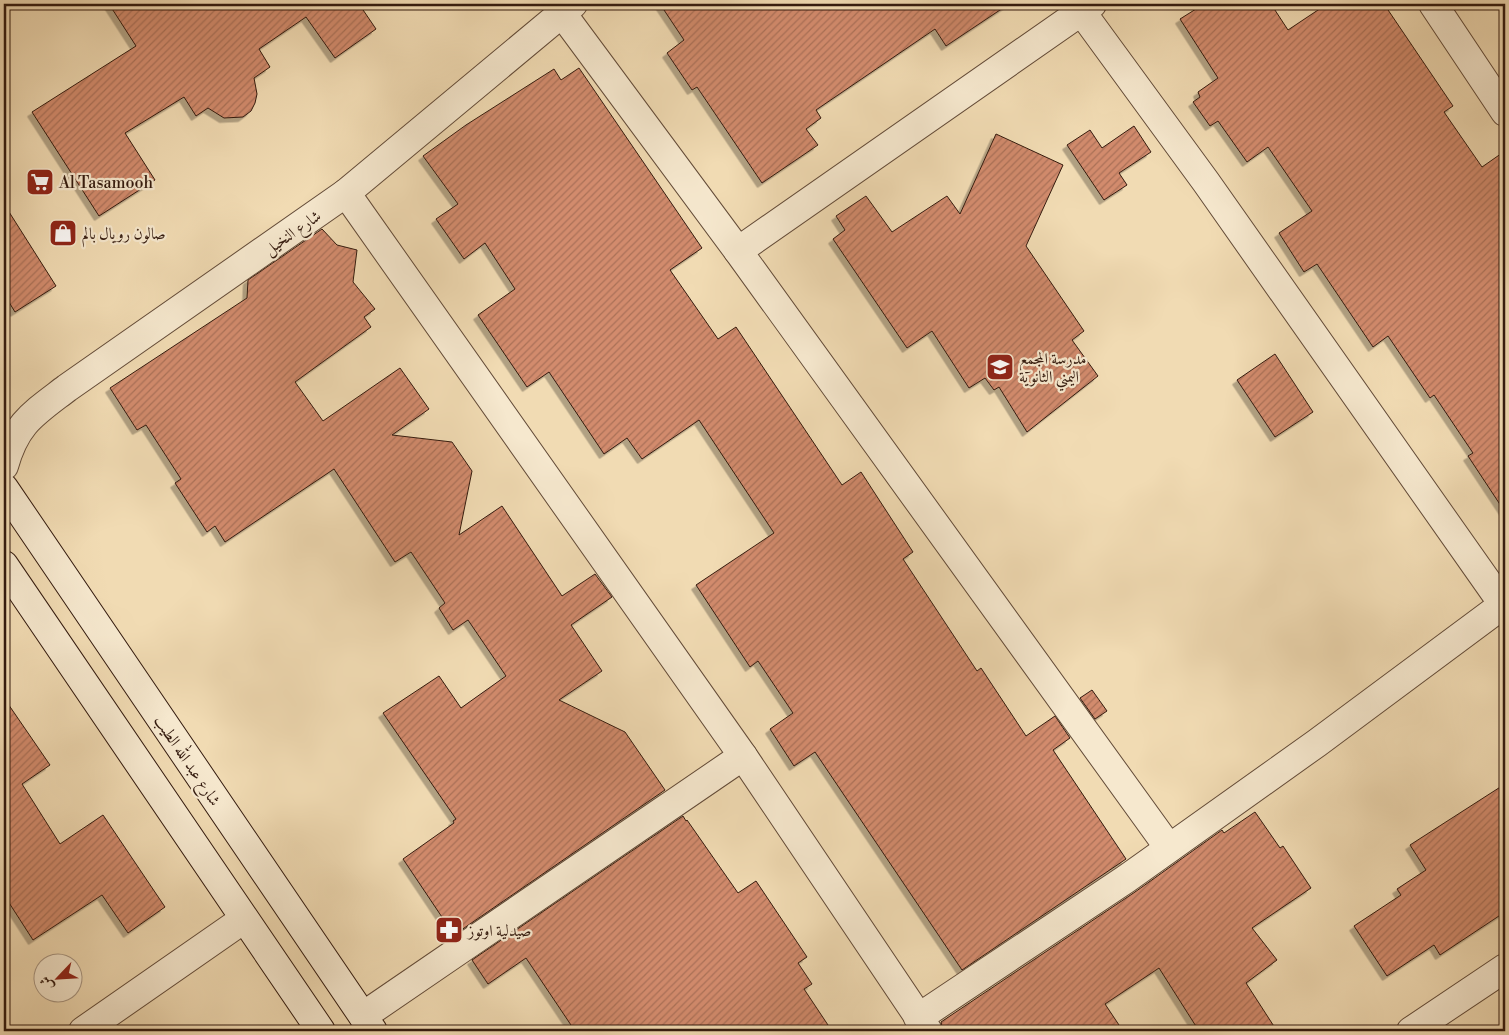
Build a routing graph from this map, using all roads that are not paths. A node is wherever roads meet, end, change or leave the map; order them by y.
1 (1432, 4) edge
2 (567, 8) edge
3 (1086, 8) edge
4 (1505, 110) edge
5 (346, 193) junction
6 (738, 251) junction
7 (6, 452) edge
8 (4, 488) edge
9 (4, 565) edge
10 (1504, 605) edge
11 (743, 756) junction
12 (1169, 848) junction
13 (244, 919) junction
14 (1505, 968) edge
15 (368, 1024) edge
16 (923, 1024) edge
17 (83, 1031) edge
18 (321, 1031) edge
19 (1411, 1031) edge

1 - 4 street
2 - 5 street, شارع النخيل
2 - 6 street
3 - 6 street
3 - 10 street
5 - 7 street, شارع النخيل
5 - 11 street
6 - 12 street
8 - 15 street, شارع عبد الله الطيب
9 - 13 street
10 - 12 street
11 - 15 street
11 - 16 street
12 - 16 street
13 - 17 street
13 - 18 street
14 - 19 street

